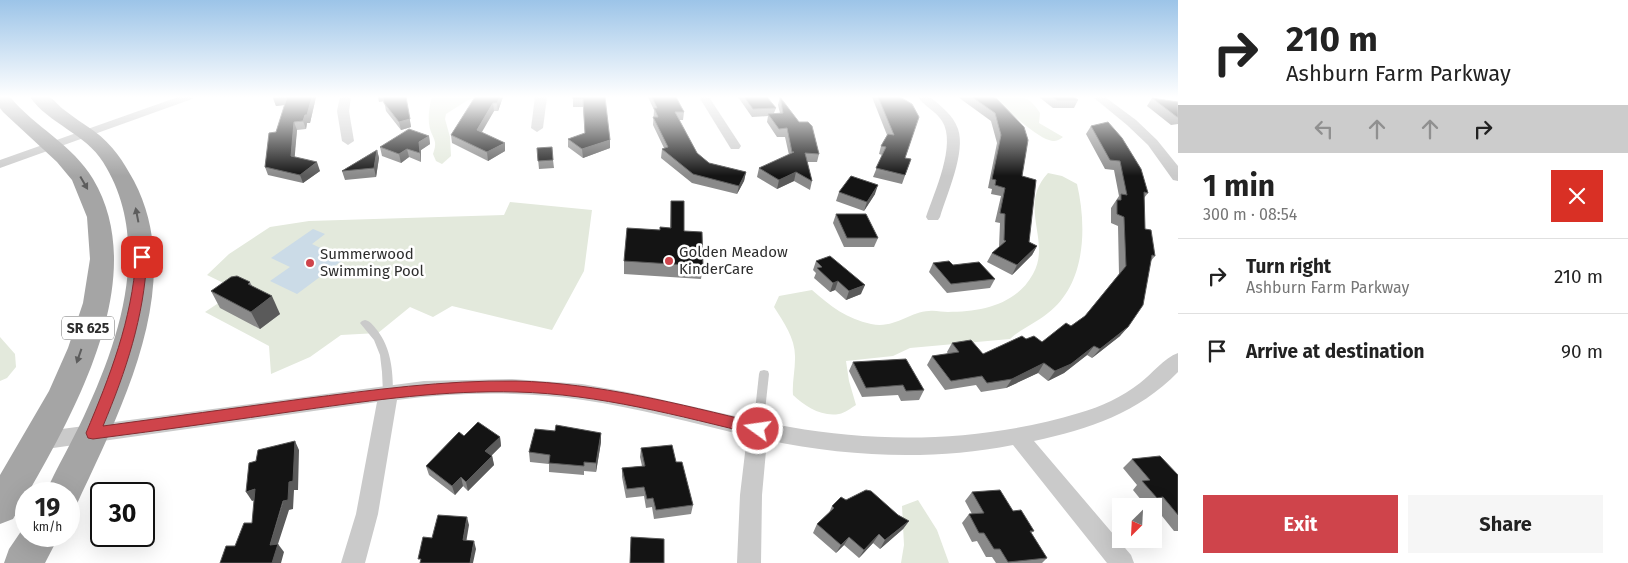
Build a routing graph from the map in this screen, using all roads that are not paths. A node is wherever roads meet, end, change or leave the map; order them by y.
1 (25, 123) edge
2 (71, 123) edge
3 (116, 123) edge
4 (346, 123) edge
5 (538, 123) edge
6 (721, 123) edge
7 (949, 123) edge
8 (1132, 123) edge
9 (537, 128) dead end
10 (86, 134) junction
11 (348, 141) dead end
12 (54, 145) junction
13 (735, 146) dead end
14 (0, 164) edge
15 (1178, 177) edge
16 (933, 217) dead end
17 (364, 323) dead end
18 (1178, 360) edge
19 (764, 374) dead end
20 (388, 393) junction
21 (758, 429) junction
22 (93, 433) junction
23 (1018, 436) junction
24 (40, 441) junction
25 (69, 482) edge
26 (0, 507) edge
27 (33, 547) edge
28 (23, 563) edge
29 (353, 563) edge
30 (749, 563) edge
31 (1122, 563) edge

1 - 12 main road, SR 625
2 - 10 main road, SR 625
3 - 10 street
4 - 11 street
5 - 9 street
6 - 13 street
7 - 16 street
8 - 15 street
10 - 12 street
22 -> 10 main road, SR 625
12 - 14 street
12 -> 24 main road, SR 625
17 - 20 lane
18 - 23 street
19 - 21 lane
20 - 21 street
20 - 22 street
20 - 29 street
21 - 23 street
21 - 30 street
22 - 24 street
22 - 25 main road, SR 625
23 - 31 street
24 - 26 main road, SR 625
27 - 28 main road

